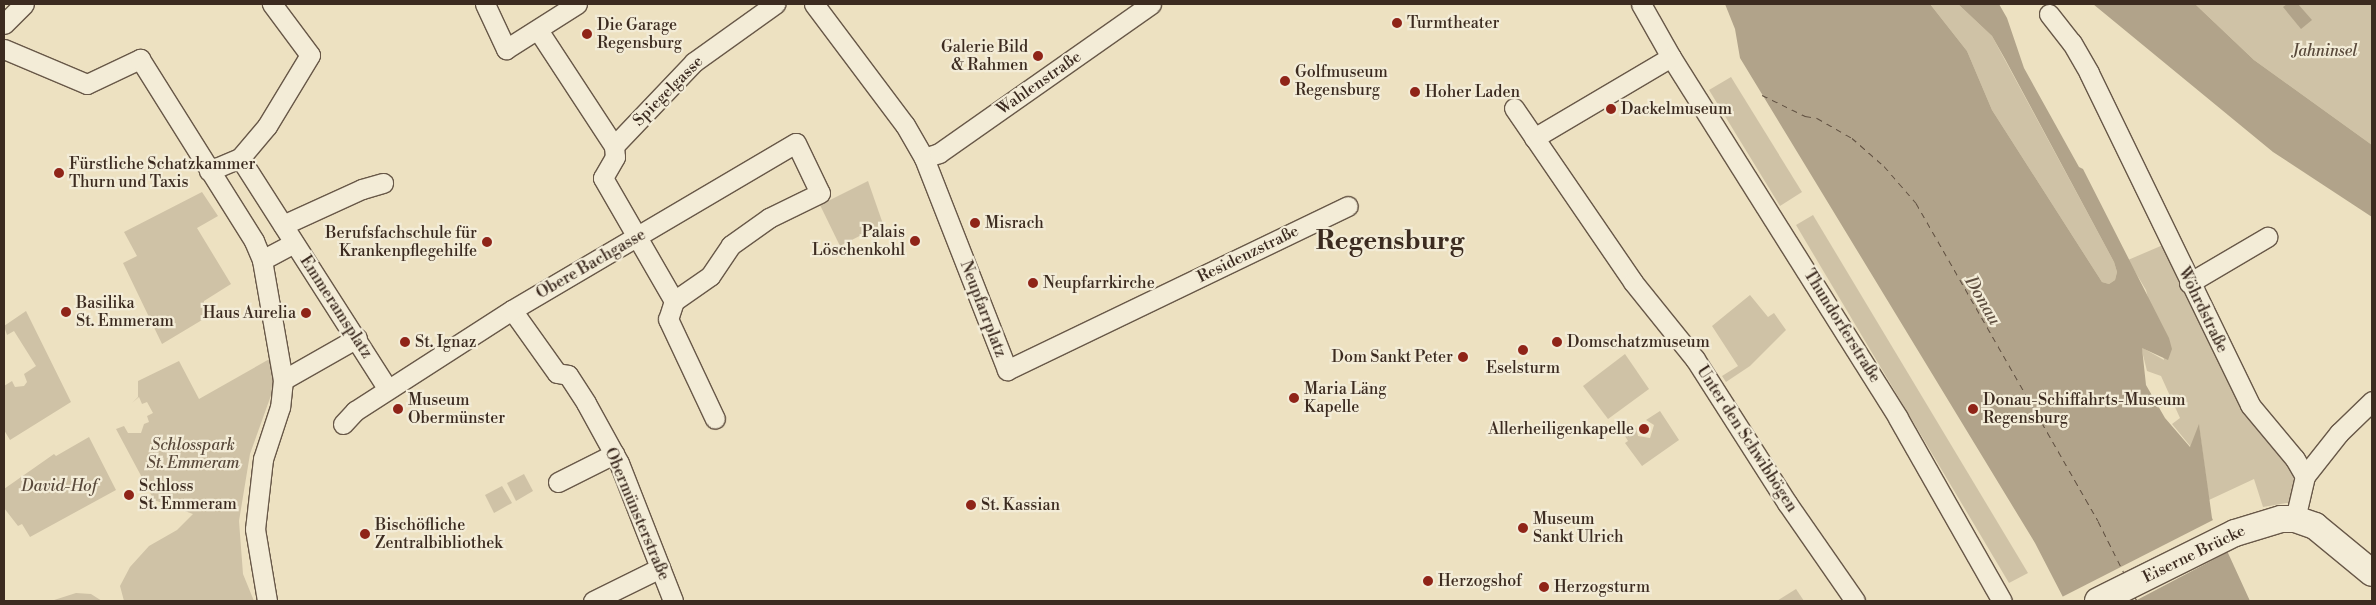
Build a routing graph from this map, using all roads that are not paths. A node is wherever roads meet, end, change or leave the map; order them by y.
1 (24, 4) edge
2 (272, 4) edge
3 (485, 4) edge
4 (576, 4) edge
5 (774, 4) edge
6 (814, 4) edge
7 (1151, 4) edge
8 (1642, 4) edge
9 (2049, 14) dead end
10 (4, 24) edge
11 (538, 30) junction
12 (4, 49) edge
13 (1671, 57) junction
14 (1514, 108) dead end
15 (1534, 138) junction
16 (614, 146) junction
17 (240, 158) junction
18 (924, 158) junction
19 (209, 171) junction
20 (383, 183) dead end
21 (1348, 206) dead end
22 (283, 225) junction
23 (2267, 237) dead end
24 (636, 238) junction
25 (294, 243) junction
26 (262, 260) junction
27 (2190, 283) junction
28 (1176, 290) joint
29 (674, 300) junction
30 (512, 310) junction
31 (357, 338) junction
32 (283, 380) junction
33 (388, 389) junction
34 (2372, 401) edge
35 (715, 418) dead end
36 (342, 424) dead end
37 (614, 454) junction
38 (2305, 476) junction
39 (558, 482) dead end
40 (2295, 519) junction
41 (660, 568) junction
42 (2372, 573) edge
43 (266, 601) edge
44 (593, 601) edge
45 (673, 601) edge
46 (1855, 601) edge
47 (2002, 601) edge
48 (2098, 601) edge

1 - 10 street
2 - 17 street
3 - 11 street
4 - 11 street
5 - 16 street, Spiegelgasse
6 - 18 street, Neupfarrplatz
7 - 18 street, Wahlenstraße
8 - 13 street, Thundorferstraße
9 - 27 street, Wöhrdstraße
11 - 16 street
12 - 19 street
13 - 15 street
13 - 47 street, Thundorferstraße
14 - 15 street, Unter den Schwibbögen
15 - 46 street, Unter den Schwibbögen
16 - 24 street
17 - 19 street
17 - 22 street, Emmeramsplatz
18 - 28 street, Neupfarrplatz
19 - 26 street
20 - 22 street
21 - 28 street, Residenzstraße
22 - 25 street, Emmeramsplatz
23 - 27 street
24 - 29 street
24 - 29 street, Obere Bachgasse
24 - 30 street, Obere Bachgasse
25 - 26 street
25 - 31 street, Emmeramsplatz
26 - 32 street
27 - 38 street, Wöhrdstraße
29 - 35 street
30 - 33 street, Obere Bachgasse
30 - 37 street, Obermünsterstraße
31 - 32 street
31 - 33 street, Emmeramsplatz
32 - 43 street
33 - 36 street, Obere Bachgasse
34 - 38 street
37 - 39 street
37 - 41 street, Obermünsterstraße
38 - 40 street
40 - 42 street
40 - 48 street, Eiserne Brücke
41 - 44 street
41 - 45 street, Obermünsterstraße

